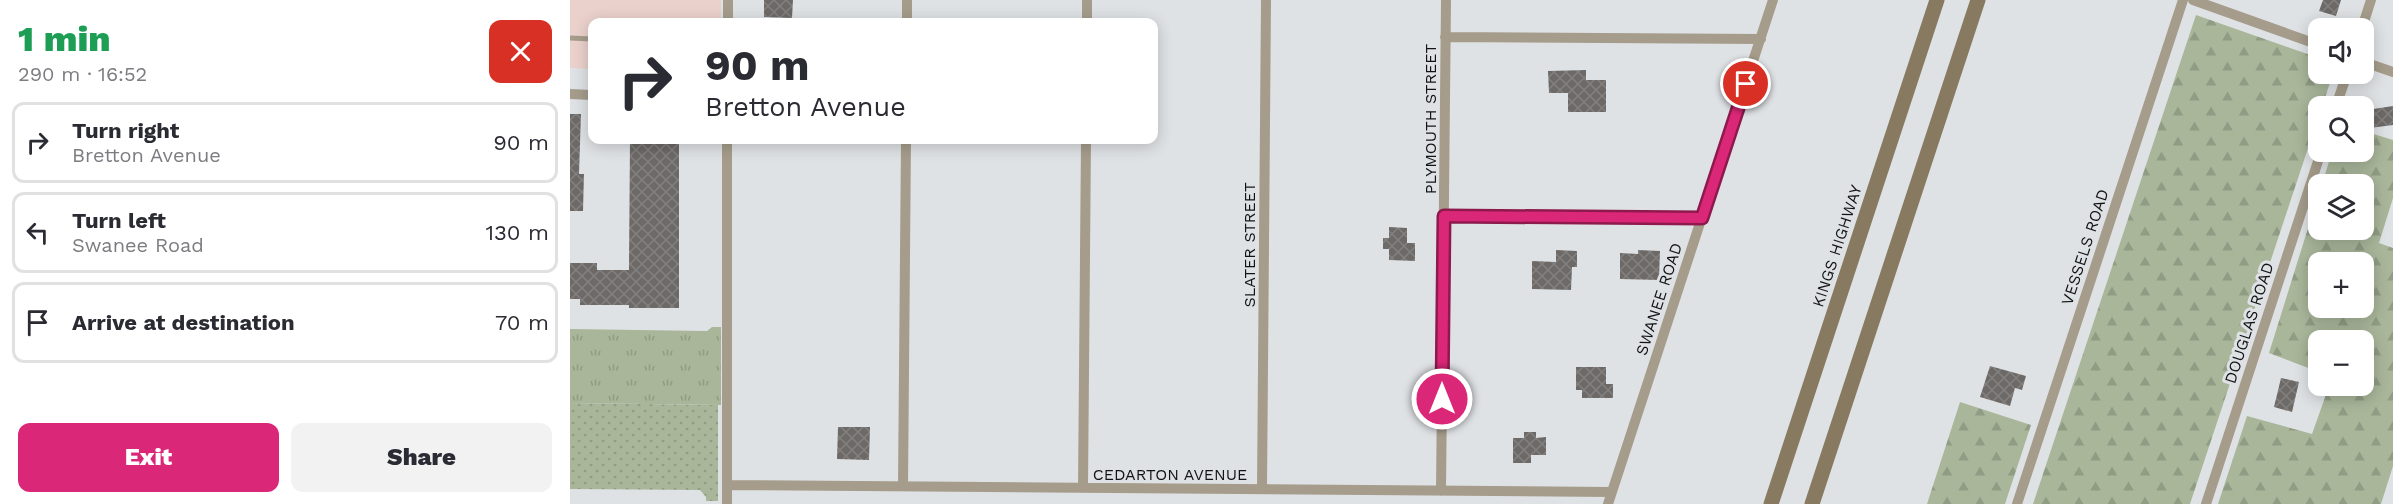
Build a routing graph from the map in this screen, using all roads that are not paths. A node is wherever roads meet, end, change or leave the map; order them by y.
1 (728, 0) edge
2 (907, 0) edge
3 (1087, 0) edge
4 (1266, 0) edge
5 (1446, 0) edge
6 (1773, 0) edge
7 (1937, 0) edge
8 (1978, 0) edge
9 (2182, 0) edge
10 (2193, 0) edge
11 (2371, 0) edge
12 (728, 18) edge
13 (907, 18) edge
14 (1087, 18) edge
15 (2365, 18) edge
16 (1445, 37) junction
17 (570, 38) edge
18 (588, 39) edge
19 (1761, 39) junction
20 (2308, 41) edge
21 (2374, 65) edge
22 (2393, 72) edge
23 (570, 94) edge
24 (588, 95) edge
25 (728, 144) edge
26 (906, 144) edge
27 (1086, 144) edge
28 (2318, 162) edge
29 (1444, 216) junction
30 (1702, 218) junction
31 (727, 485) junction
32 (903, 486) junction
33 (1083, 488) junction
34 (1262, 489) junction
35 (1441, 491) junction
36 (1611, 492) junction
37 (727, 504) edge
38 (1608, 504) edge
39 (1771, 504) edge
40 (1812, 504) edge
41 (2017, 504) edge
42 (2205, 504) edge

1 - 12 street
2 - 13 street
3 - 14 street
4 - 34 street, SLATER STREET
5 - 16 street, PLYMOUTH STREET
6 - 19 street, SWANEE ROAD
7 - 39 main road, KINGS HIGHWAY
8 - 40 main road
9 - 41 street, VESSELS ROAD
10 - 20 street
11 - 15 street
16 - 19 street
16 - 29 street, PLYMOUTH STREET
17 - 18 lane
19 - 30 street, SWANEE ROAD
21 - 22 street
23 - 24 street
25 - 31 street
26 - 32 street
27 - 33 street
28 - 42 street, DOUGLAS ROAD
29 - 30 street
29 - 35 street, PLYMOUTH STREET
30 - 36 street, SWANEE ROAD
31 - 32 street, CEDARTON AVENUE
31 - 37 street
32 - 33 street, CEDARTON AVENUE
33 - 34 street, CEDARTON AVENUE
34 - 35 street, CEDARTON AVENUE
35 - 36 street, CEDARTON AVENUE
36 - 38 street, SWANEE ROAD

